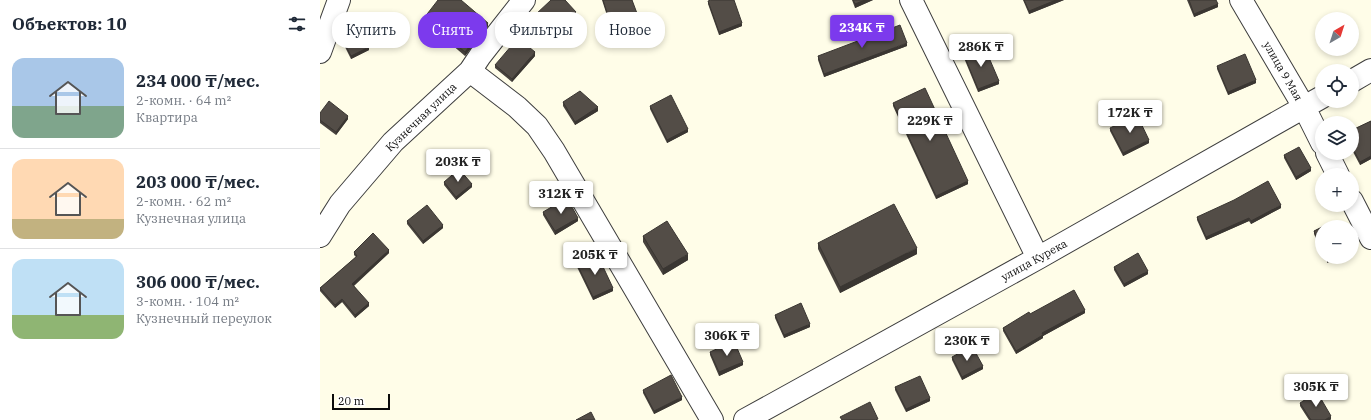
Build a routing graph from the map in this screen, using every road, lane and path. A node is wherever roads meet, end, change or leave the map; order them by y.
1 (339, 0) edge
2 (524, 0) edge
3 (911, 0) edge
4 (1241, 0) edge
5 (320, 52) edge
6 (1371, 70) edge
7 (470, 71) junction
8 (1359, 77) edge
9 (1313, 102) edge
10 (1316, 116) edge
11 (1358, 212) edge
12 (320, 236) edge
13 (1371, 238) edge
14 (1038, 258) junction
15 (712, 420) edge
16 (745, 420) edge

1 - 5 street
2 - 7 street, Кузнечная улица
3 - 14 street
4 - 9 street, улица 9 Мая
6 - 8 street
7 - 12 street, Кузнечная улица
7 - 15 street
9 - 10 street, улица 9 Мая
9 - 14 street, улица Курека
11 - 13 street
14 - 16 street, улица Курека

